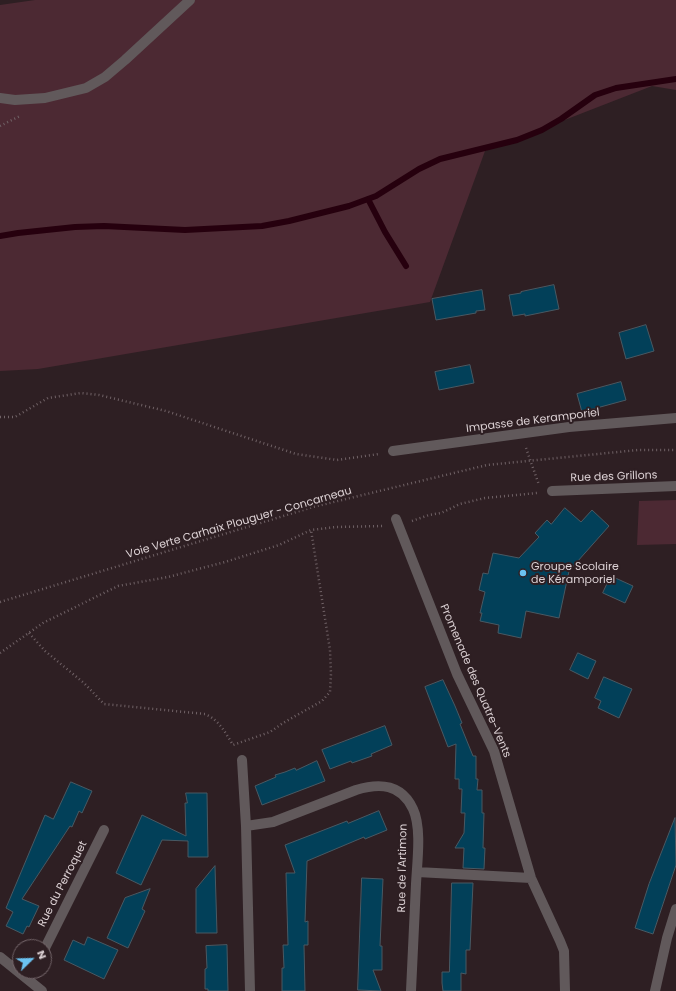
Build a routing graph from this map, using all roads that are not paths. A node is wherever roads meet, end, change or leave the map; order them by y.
1 (190, 0) edge
2 (0, 98) edge
3 (676, 418) edge
4 (393, 451) road end
5 (676, 486) edge
6 (552, 491) road end
7 (397, 522) road end
8 (242, 760) dead end
9 (246, 826) junction
10 (104, 830) dead end
11 (417, 872) junction
12 (531, 878) junction
13 (676, 909) edge
14 (50, 939) edge
15 (0, 957) edge
16 (12, 964) edge
17 (34, 979) edge
18 (42, 991) edge
19 (250, 991) edge
20 (411, 991) edge
21 (565, 991) edge
22 (655, 991) edge

1 - 2 street
3 - 4 street, Impasse de Keramporiel
5 - 6 street, Rue des Grillons
7 - 12 street, Promenade des Quatre-Vents
8 - 9 street
9 - 11 street, Rue de l'Artimon
9 - 19 street
10 - 14 street, Rue du Perroquet
11 - 12 street
11 - 20 street, Rue de l'Artimon
12 - 21 street, Promenade des Quatre-Vents
13 - 22 street
15 - 16 street
17 - 18 street

